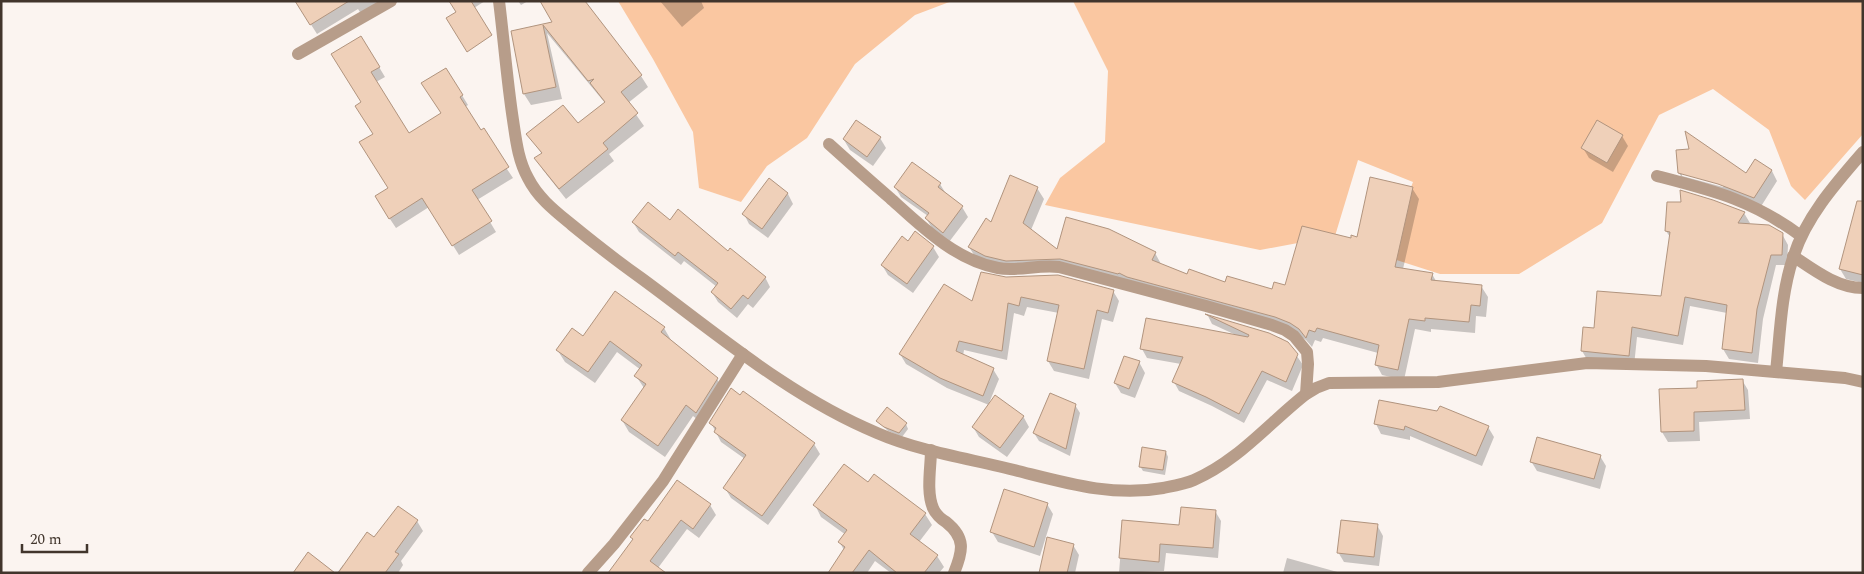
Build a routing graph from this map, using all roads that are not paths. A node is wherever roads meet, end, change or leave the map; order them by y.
1 (391, 1) edge
2 (499, 1) edge
3 (298, 54) dead end
4 (829, 144) dead end
5 (1863, 152) edge
6 (1657, 176) dead end
7 (1801, 236) junction
8 (1793, 256) junction
9 (1863, 288) edge
10 (743, 354) junction
11 (1776, 372) junction
12 (1863, 382) edge
13 (1306, 394) junction
14 (931, 450) junction
15 (588, 573) edge
16 (954, 573) edge

1 - 3 street
2 - 10 street
4 - 13 street
5 - 7 street
6 - 7 street
7 - 8 street
8 - 9 street
8 - 11 street
10 - 14 street
10 - 15 street
11 - 12 street
11 - 13 street
13 - 14 street
14 - 16 street

